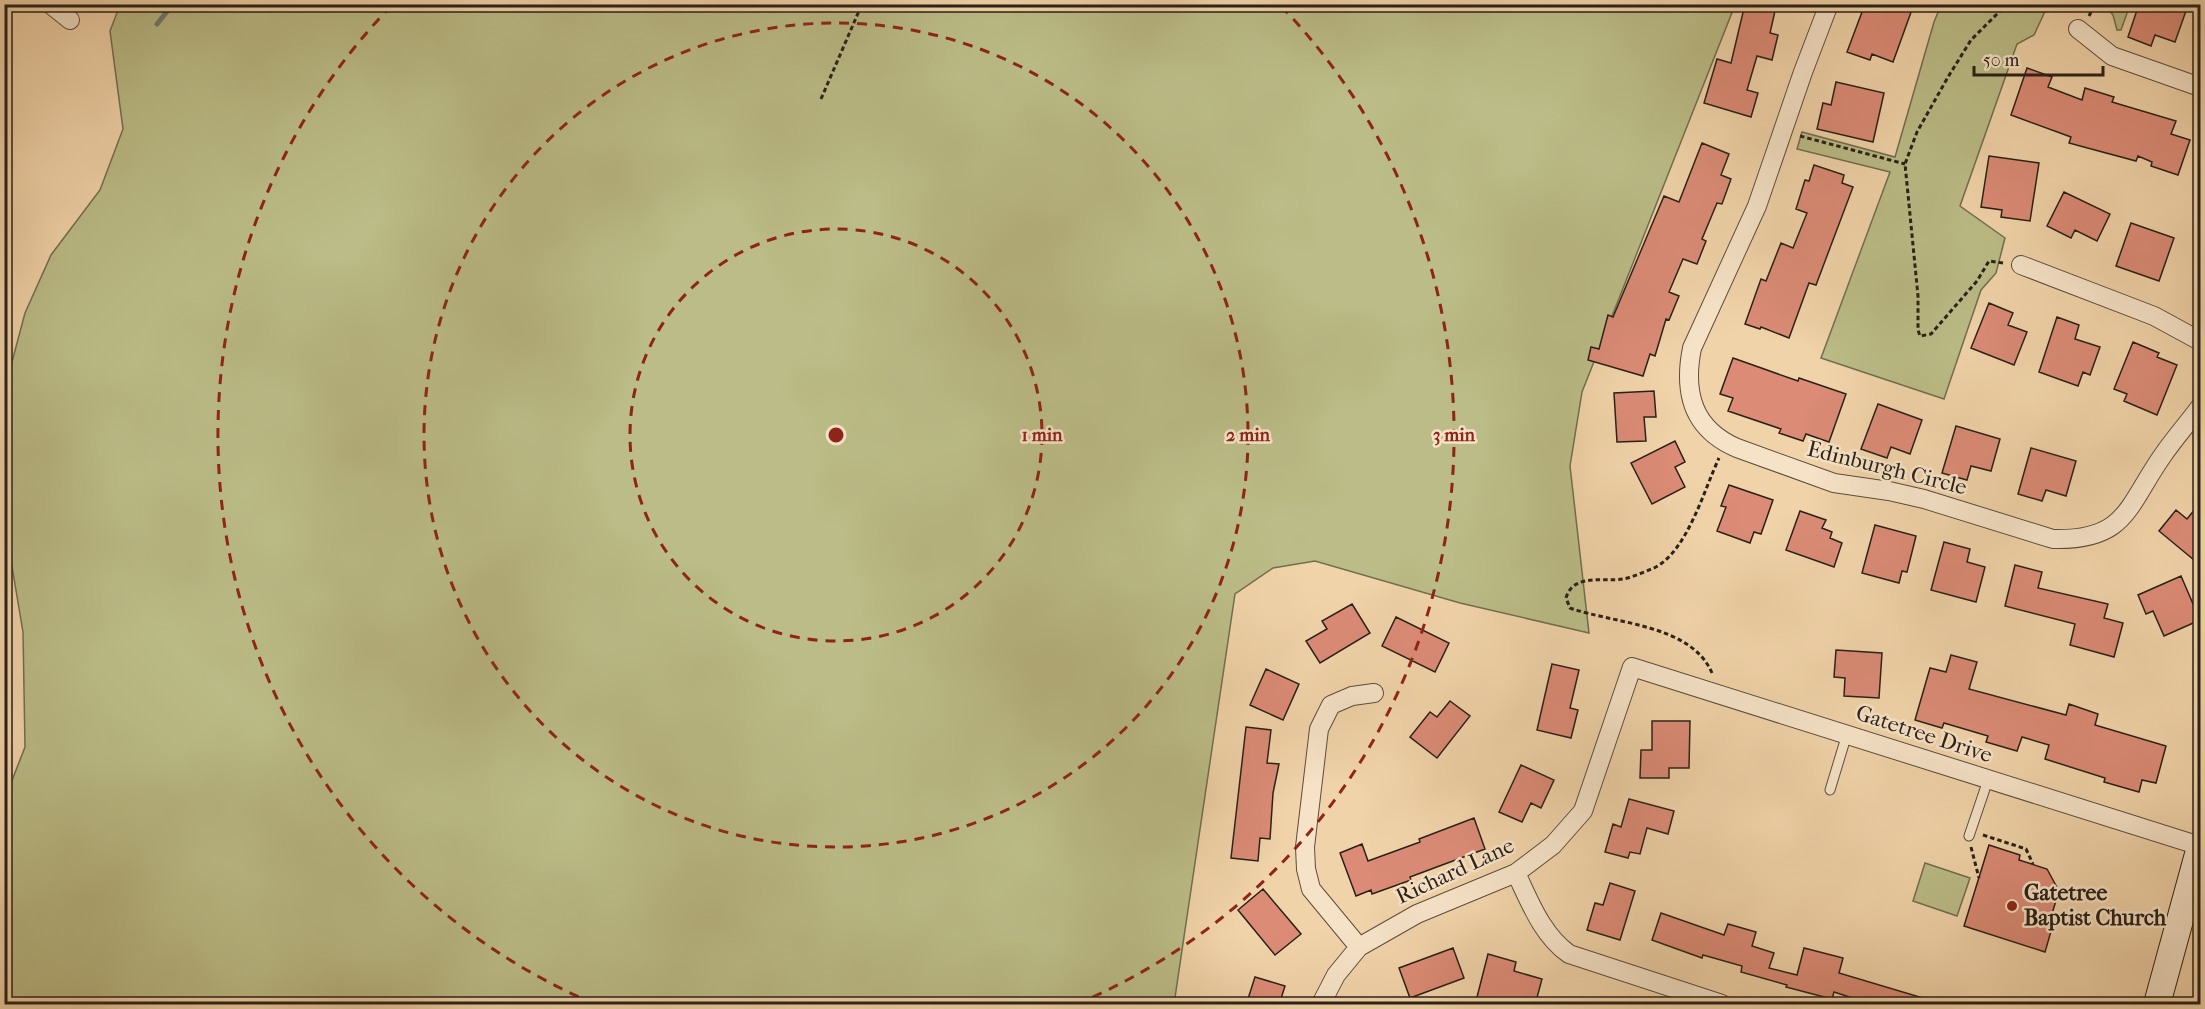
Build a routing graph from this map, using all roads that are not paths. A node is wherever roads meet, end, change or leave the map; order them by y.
1 (50, 4) edge
2 (1829, 4) edge
3 (70, 20) dead end
4 (2078, 28) dead end
5 (2200, 87) edge
6 (2021, 265) road end
7 (2200, 341) edge
8 (2200, 407) edge
9 (1632, 668) joint
10 (1374, 693) dead end
11 (1847, 734) junction
12 (1988, 780) junction
13 (1830, 790) dead end
14 (1970, 834) road end
15 (2200, 846) edge
16 (1516, 873) junction
17 (1359, 947) junction
18 (1321, 1005) edge
19 (1722, 1005) edge
20 (2157, 1005) edge

1 - 3 street
2 - 8 street, Edinburgh Circle
4 - 5 street
6 - 7 street
9 - 11 street, Gatetree Drive
9 - 16 street, Richard Lane
10 - 17 street
11 - 12 street, Gatetree Drive
11 - 13 lane
12 - 14 lane
12 - 15 street, Gatetree Drive
15 - 20 street
16 - 17 street, Richard Lane
16 - 19 street
17 - 18 street, Richard Lane

